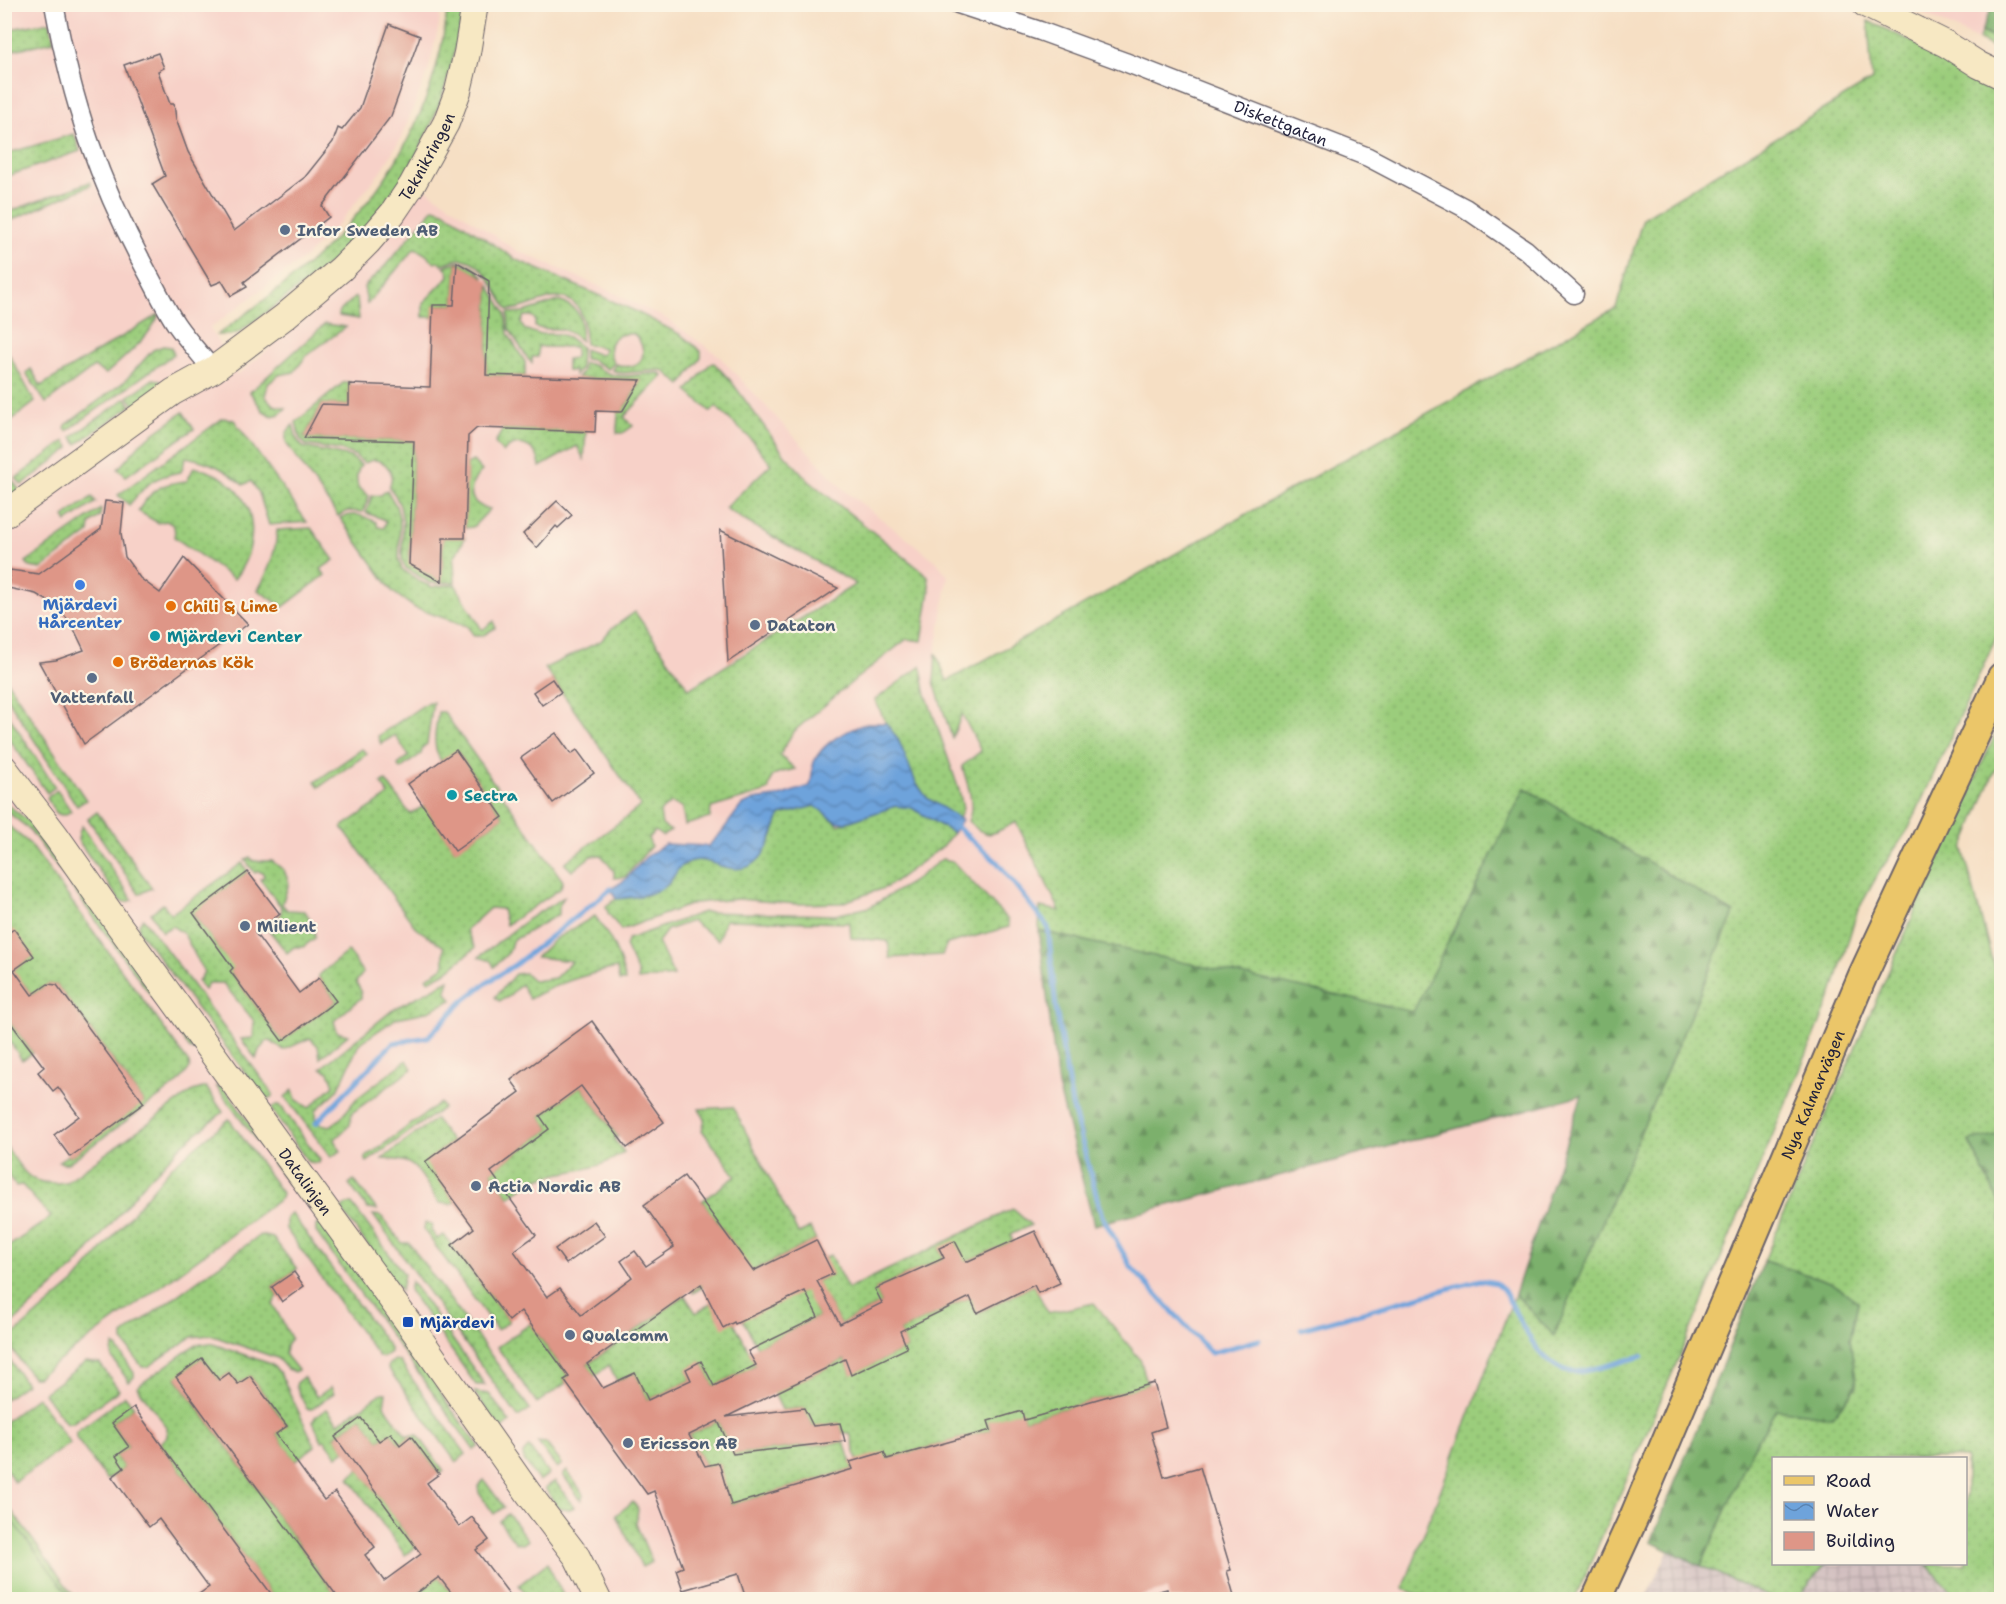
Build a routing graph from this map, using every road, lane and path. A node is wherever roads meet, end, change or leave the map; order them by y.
1 (54, 4) edge
2 (475, 4) edge
3 (958, 4) edge
4 (1865, 4) edge
5 (1946, 44) junction
6 (2001, 62) edge
7 (2001, 76) edge
8 (1574, 294) dead end
9 (213, 370) junction
10 (4, 514) edge
11 (4, 532) edge
12 (2001, 676) edge
13 (4, 768) edge
14 (1635, 1515) junction
15 (598, 1599) edge
16 (1596, 1599) edge
17 (1606, 1599) edge

1 - 9 street
2 - 9 street, Teknikringen
3 - 8 street, Diskettgatan
4 - 5 street
5 - 6 street
5 - 7 street
9 - 10 street, Teknikringen
9 - 11 street, Teknikringen
12 - 14 main road, Nya Kalmarvägen
13 - 15 street, Datalinjen
14 - 16 main road, Nya Kalmarvägen
14 - 17 main road, Nya Kalmarvägen

